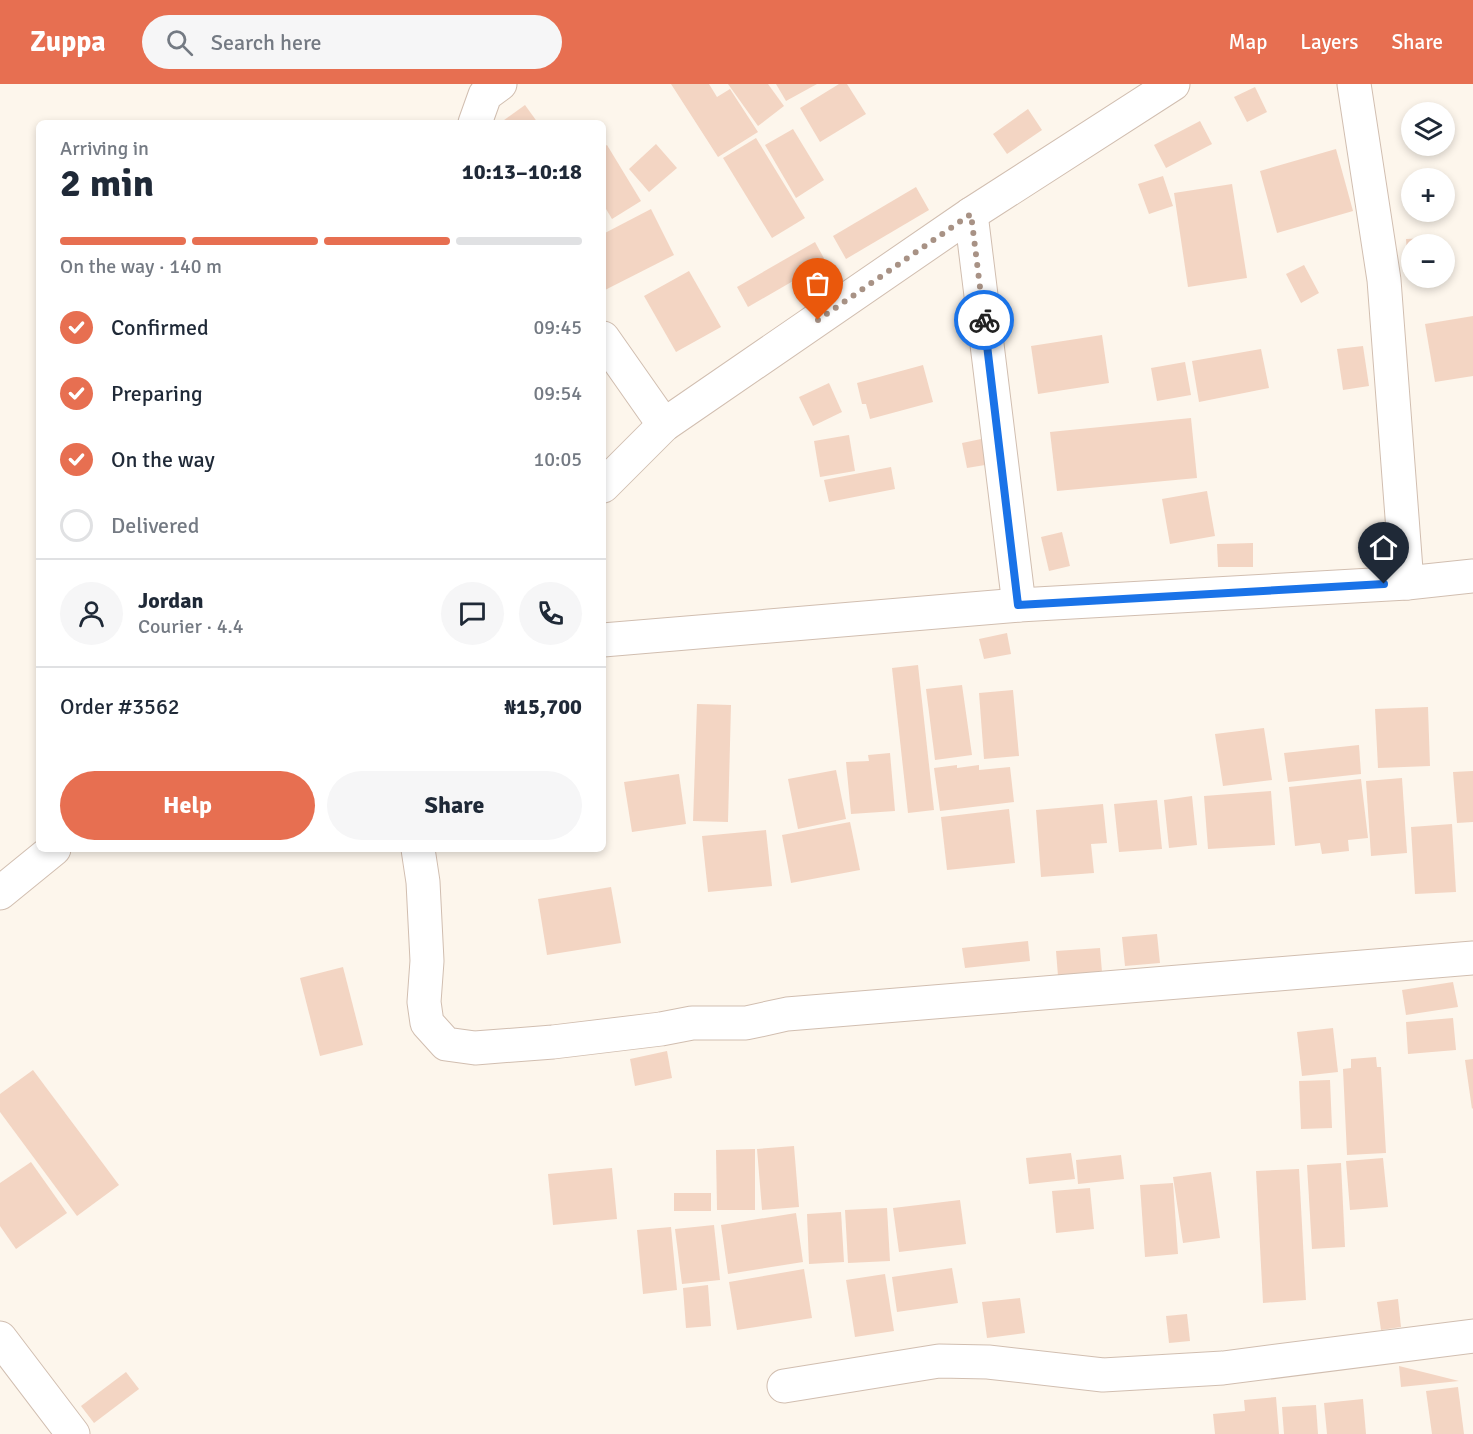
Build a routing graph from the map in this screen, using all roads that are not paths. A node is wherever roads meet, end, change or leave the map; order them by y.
1 (500, 84) edge
2 (1173, 84) edge
3 (1354, 84) edge
4 (476, 120) edge
5 (971, 214) junction
6 (606, 342) edge
7 (664, 425) junction
8 (606, 483) edge
9 (1473, 576) edge
10 (1407, 583) junction
11 (1018, 605) junction
12 (606, 640) edge
13 (50, 852) edge
14 (418, 852) edge
15 (0, 893) edge
16 (1473, 958) edge
17 (1473, 1336) edge
18 (0, 1338) edge
19 (784, 1386) dead end
20 (72, 1434) edge

1 - 4 street
2 - 5 street
3 - 10 street
5 - 7 street
5 - 11 street
6 - 7 street
7 - 8 street
9 - 10 street
10 - 11 street
11 - 12 street
13 - 15 street
14 - 16 street
17 - 19 street
18 - 20 street

